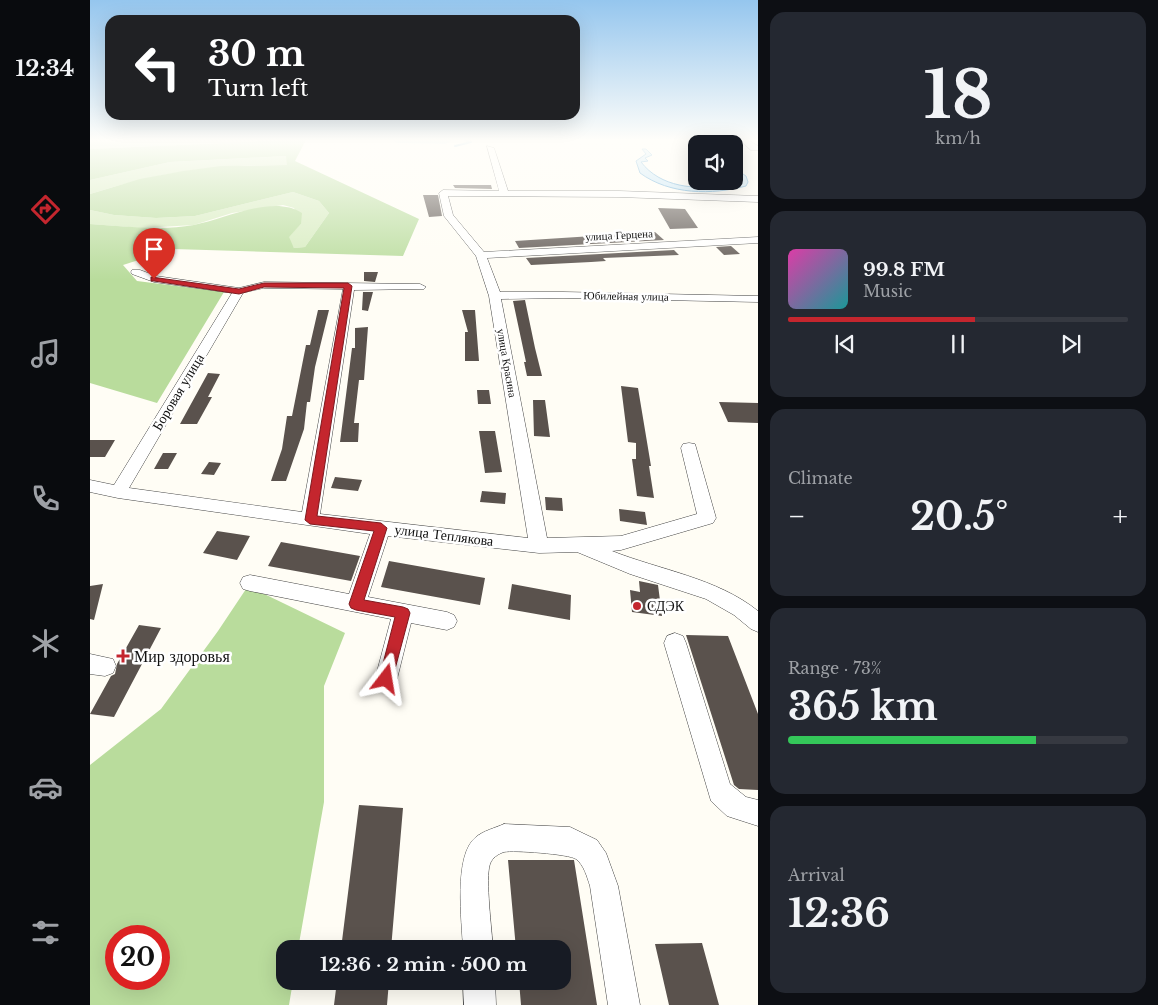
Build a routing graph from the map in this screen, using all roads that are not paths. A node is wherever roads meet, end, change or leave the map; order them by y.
1 (502, 187) edge
2 (504, 193) junction
3 (757, 197) edge
4 (758, 240) edge
5 (481, 256) junction
6 (136, 272) dead end
7 (348, 286) junction
8 (420, 287) dead end
9 (239, 291) junction
10 (494, 296) junction
11 (758, 299) edge
12 (689, 448) dead end
13 (90, 486) edge
14 (118, 492) junction
15 (310, 520) junction
16 (381, 528) junction
17 (579, 545) junction
18 (539, 546) junction
19 (250, 583) dead end
20 (356, 604) junction
21 (403, 613) junction
22 (447, 621) dead end
23 (758, 623) edge
24 (674, 643) dead end
25 (386, 679) dead end
26 (758, 813) edge
27 (478, 940) edge
28 (479, 990) edge
29 (480, 1005) edge
30 (624, 1005) edge

1 - 2 street
2 - 3 street
2 - 5 street, улица Красина
4 - 5 street, улица Герцена
5 - 10 street, улица Красина
6 - 9 street
7 - 8 street
7 - 9 street
7 - 15 street
9 - 14 street, Боровая улица
10 - 11 street, Юбилейная улица
10 - 18 street, улица Красина
12 - 17 street, улица Теплякова
13 - 14 street, улица Теплякова
14 - 15 street, улица Теплякова
15 - 16 street, улица Теплякова
16 - 18 street, улица Теплякова
16 - 20 street
17 - 18 street, улица Теплякова
17 - 23 street
19 - 20 street
20 - 21 street
21 - 22 street
21 - 25 street
24 - 26 street
27 - 30 street
28 - 29 street

